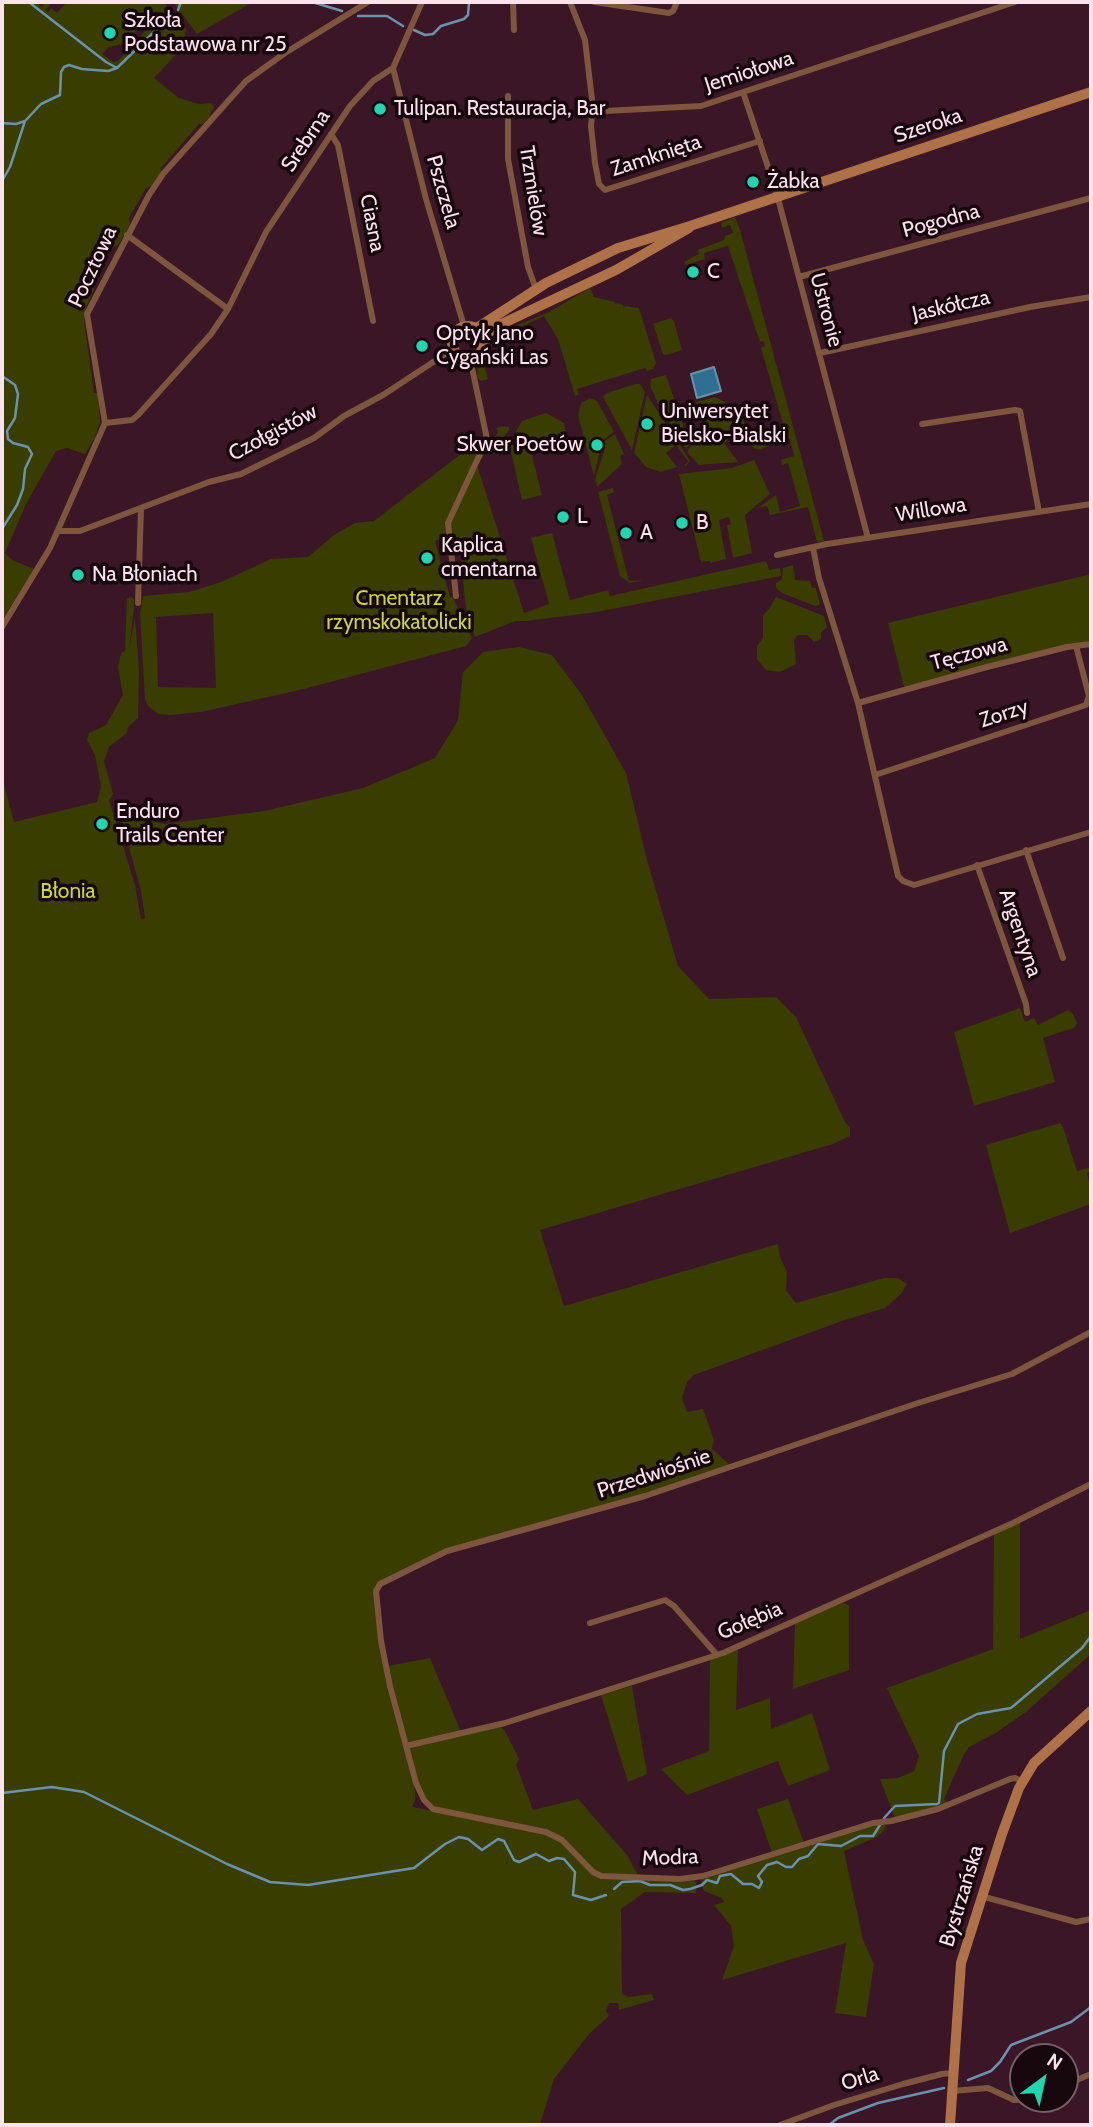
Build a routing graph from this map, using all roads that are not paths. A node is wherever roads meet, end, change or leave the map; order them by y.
1 (368, 2) edge
2 (422, 2) edge
3 (513, 2) edge
4 (572, 2) edge
5 (594, 2) edge
6 (677, 2) edge
7 (1015, 2) edge
8 (514, 30) dead end
9 (393, 68) junction
10 (743, 92) junction
11 (1091, 92) edge
12 (508, 96) dead end
13 (593, 107) junction
14 (331, 134) junction
15 (760, 141) junction
16 (778, 197) junction
17 (1091, 198) edge
18 (690, 226) junction
19 (127, 235) junction
20 (799, 277) junction
21 (536, 289) junction
22 (1091, 298) edge
23 (228, 309) junction
24 (373, 321) dead end
25 (464, 326) junction
26 (477, 328) junction
27 (484, 338) junction
28 (453, 349) junction
29 (820, 353) junction
30 (470, 358) junction
31 (105, 423) junction
32 (922, 424) dead end
33 (1091, 504) edge
34 (141, 508) junction
35 (1039, 512) junction
36 (58, 531) junction
37 (868, 538) junction
38 (813, 548) junction
39 (777, 555) dead end
40 (456, 596) dead end
41 (138, 603) dead end
42 (2, 627) edge
43 (1091, 644) edge
44 (1076, 646) junction
45 (858, 703) junction
46 (875, 775) junction
47 (1091, 832) edge
48 (1026, 850) junction
49 (977, 865) junction
50 (1063, 958) dead end
51 (1027, 1013) dead end
52 (1091, 1332) edge
53 (1091, 1484) edge
54 (590, 1623) dead end
55 (717, 1655) junction
56 (1091, 1711) edge
57 (406, 1746) junction
58 (1022, 1781) junction
59 (981, 1896) junction
60 (1091, 1919) edge
61 (953, 2073) junction
62 (952, 2091) junction
63 (1009, 2098) edge
64 (780, 2125) edge
65 (950, 2125) edge

1 - 19 street, Pocztowa
2 - 9 street, Srebrna
3 - 8 street
4 - 13 street
5 - 6 street
7 - 10 street, Jemiołowa
9 - 14 street, Srebrna
9 - 25 street, Pszczela
10 - 13 street, Jemiołowa
10 - 15 street, Ustronie
11 - 16 street, Szeroka
12 - 21 street, Trzmielów
13 - 15 street, Zamknięta
14 - 23 street, Srebrna
14 - 24 street, Ciasna
15 - 16 street, Ustronie
16 - 18 street
16 - 20 street, Ustronie
17 - 20 street, Pogodna
18 - 21 street
18 - 27 street
19 - 23 street
19 - 31 street, Pocztowa
20 - 29 street, Ustronie
21 - 26 street
22 - 29 street, Jaskółcza
23 - 31 street, Srebrna
25 - 26 street
25 - 28 street
26 - 27 street
27 - 30 street
28 - 30 street
28 - 34 street, Czołgistów
29 - 37 street, Ustronie
30 - 40 street
31 - 36 street
32 - 35 street
33 - 35 street, Willowa
34 - 36 street, Czołgistów
34 - 41 street
35 - 37 street, Willowa
36 - 42 street
37 - 38 street, Willowa
38 - 39 street, Willowa
38 - 45 street
43 - 44 street, Tęczowa
44 - 45 street, Tęczowa
44 - 46 street, Zorzy
45 - 46 street
46 - 49 street, Argentyna
47 - 48 street, Argentyna
48 - 49 street, Argentyna
48 - 50 street
49 - 51 street, Argentyna
52 - 57 street, Przedwiośnie
53 - 55 street, Gołębia
54 - 55 street
55 - 57 street, Gołębia
56 - 58 street, Bystrzańska
57 - 58 street, Modra
58 - 59 street, Bystrzańska
59 - 60 street
59 - 61 street, Bystrzańska
61 - 62 street, Bystrzańska
61 - 64 street, Orla
62 - 63 street
62 - 65 street, Bystrzańska

